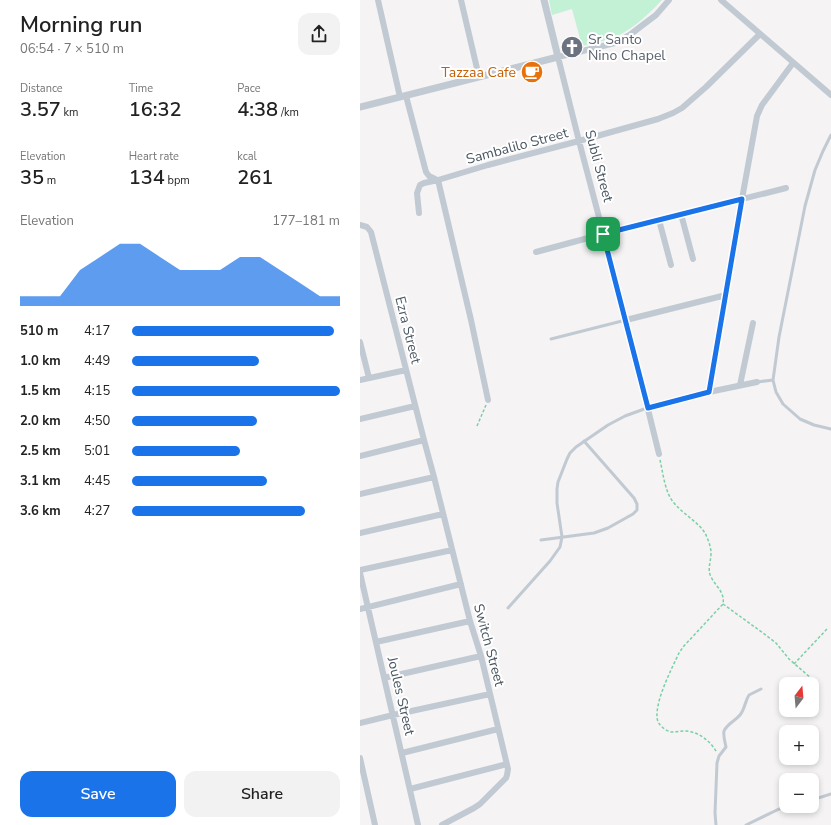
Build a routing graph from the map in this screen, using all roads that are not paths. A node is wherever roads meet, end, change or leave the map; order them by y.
1 (378, 0) edge
2 (461, 0) edge
3 (544, 0) edge
4 (670, 0) edge
5 (721, 0) edge
6 (760, 34) junction
7 (558, 57) junction
8 (793, 63) junction
9 (479, 77) junction
10 (831, 95) edge
11 (403, 96) junction
12 (360, 107) edge
13 (831, 135) edge
14 (579, 141) junction
15 (438, 180) junction
16 (786, 188) dead end
17 (742, 199) junction
18 (419, 213) dead end
19 (681, 214) junction
20 (659, 220) junction
21 (360, 225) edge
22 (603, 234) junction
23 (536, 252) dead end
24 (692, 259) dead end
25 (671, 265) dead end
26 (726, 295) junction
27 (626, 320) junction
28 (753, 324) dead end
29 (551, 339) dead end
30 (360, 342) edge
31 (406, 370) junction
32 (369, 378) junction
33 (360, 380) edge
34 (773, 380) junction
35 (757, 382) joint
36 (740, 386) junction
37 (709, 392) junction
38 (488, 400) road end
39 (415, 406) junction
40 (648, 408) junction
41 (360, 419) edge
42 (831, 429) edge
43 (424, 440) junction
44 (584, 441) junction
45 (659, 454) road end
46 (360, 456) edge
47 (434, 478) junction
48 (360, 494) edge
49 (443, 514) junction
50 (360, 533) edge
51 (562, 537) junction
52 (541, 540) dead end
53 (452, 550) junction
54 (360, 572) edge
55 (461, 584) junction
56 (368, 607) junction
57 (508, 608) dead end
58 (360, 609) edge
59 (470, 621) junction
60 (376, 642) junction
61 (481, 656) junction
62 (384, 678) junction
63 (761, 689) dead end
64 (490, 694) junction
65 (394, 715) junction
66 (360, 723) edge
67 (498, 729) junction
68 (402, 752) junction
69 (360, 758) edge
70 (507, 764) junction
71 (410, 789) junction
72 (831, 794) edge
73 (819, 798) edge
74 (779, 809) edge
75 (375, 825) edge
76 (418, 825) edge
77 (442, 825) edge
78 (716, 825) edge
79 (746, 825) edge

1 - 11 street
2 - 9 street
3 - 7 street, Subli Street
4 - 7 street
5 - 6 street
6 - 8 street
6 - 14 street, Sambalilo Street
7 - 9 street
7 - 14 street, Subli Street
8 - 10 street
8 - 17 street
9 - 11 street
11 - 12 street
11 - 15 street
13 - 34 lane
14 - 15 street, Sambalilo Street
14 - 22 street, Subli Street
15 - 18 street, Sambalilo Street
15 - 38 street
16 - 17 street
17 - 19 street
17 - 26 street
19 - 20 street
19 - 24 street
20 - 22 street
20 - 25 street
21 - 31 street, Ezra Street
22 - 23 street
22 - 27 street, Subli Street
26 - 27 street
26 - 37 street
27 - 29 lane
27 - 40 street, Subli Street
28 - 36 street
30 - 32 street
31 - 32 street
31 - 39 street, Ezra Street
32 - 33 street
34 - 35 lane
34 - 42 lane
35 - 36 street
36 - 37 street
37 - 40 street
39 - 41 street
39 - 43 street, Ezra Street
40 - 44 lane
40 - 45 street, Subli Street
43 - 46 street
43 - 47 street, Switch Street
44 - 51 lane
44 - 51 lane
47 - 48 street
47 - 49 street, Switch Street
49 - 50 street
49 - 53 street, Switch Street
51 - 52 lane
51 - 57 lane
53 - 54 street
53 - 55 street, Switch Street
54 - 56 street, Joules Street
55 - 56 street
55 - 59 street, Switch Street
56 - 58 street
56 - 60 street, Joules Street
59 - 60 street
59 - 61 street, Switch Street
60 - 62 street, Joules Street
61 - 62 street
61 - 64 street, Switch Street
62 - 65 street, Joules Street
63 - 78 lane
64 - 65 street
64 - 67 street, Switch Street
65 - 66 street
65 - 68 street, Joules Street
67 - 68 street
67 - 70 street, Switch Street
68 - 71 street, Joules Street
69 - 75 street
70 - 71 street
70 - 77 street, Switch Street
71 - 76 street, Joules Street
72 - 73 lane
74 - 79 lane

